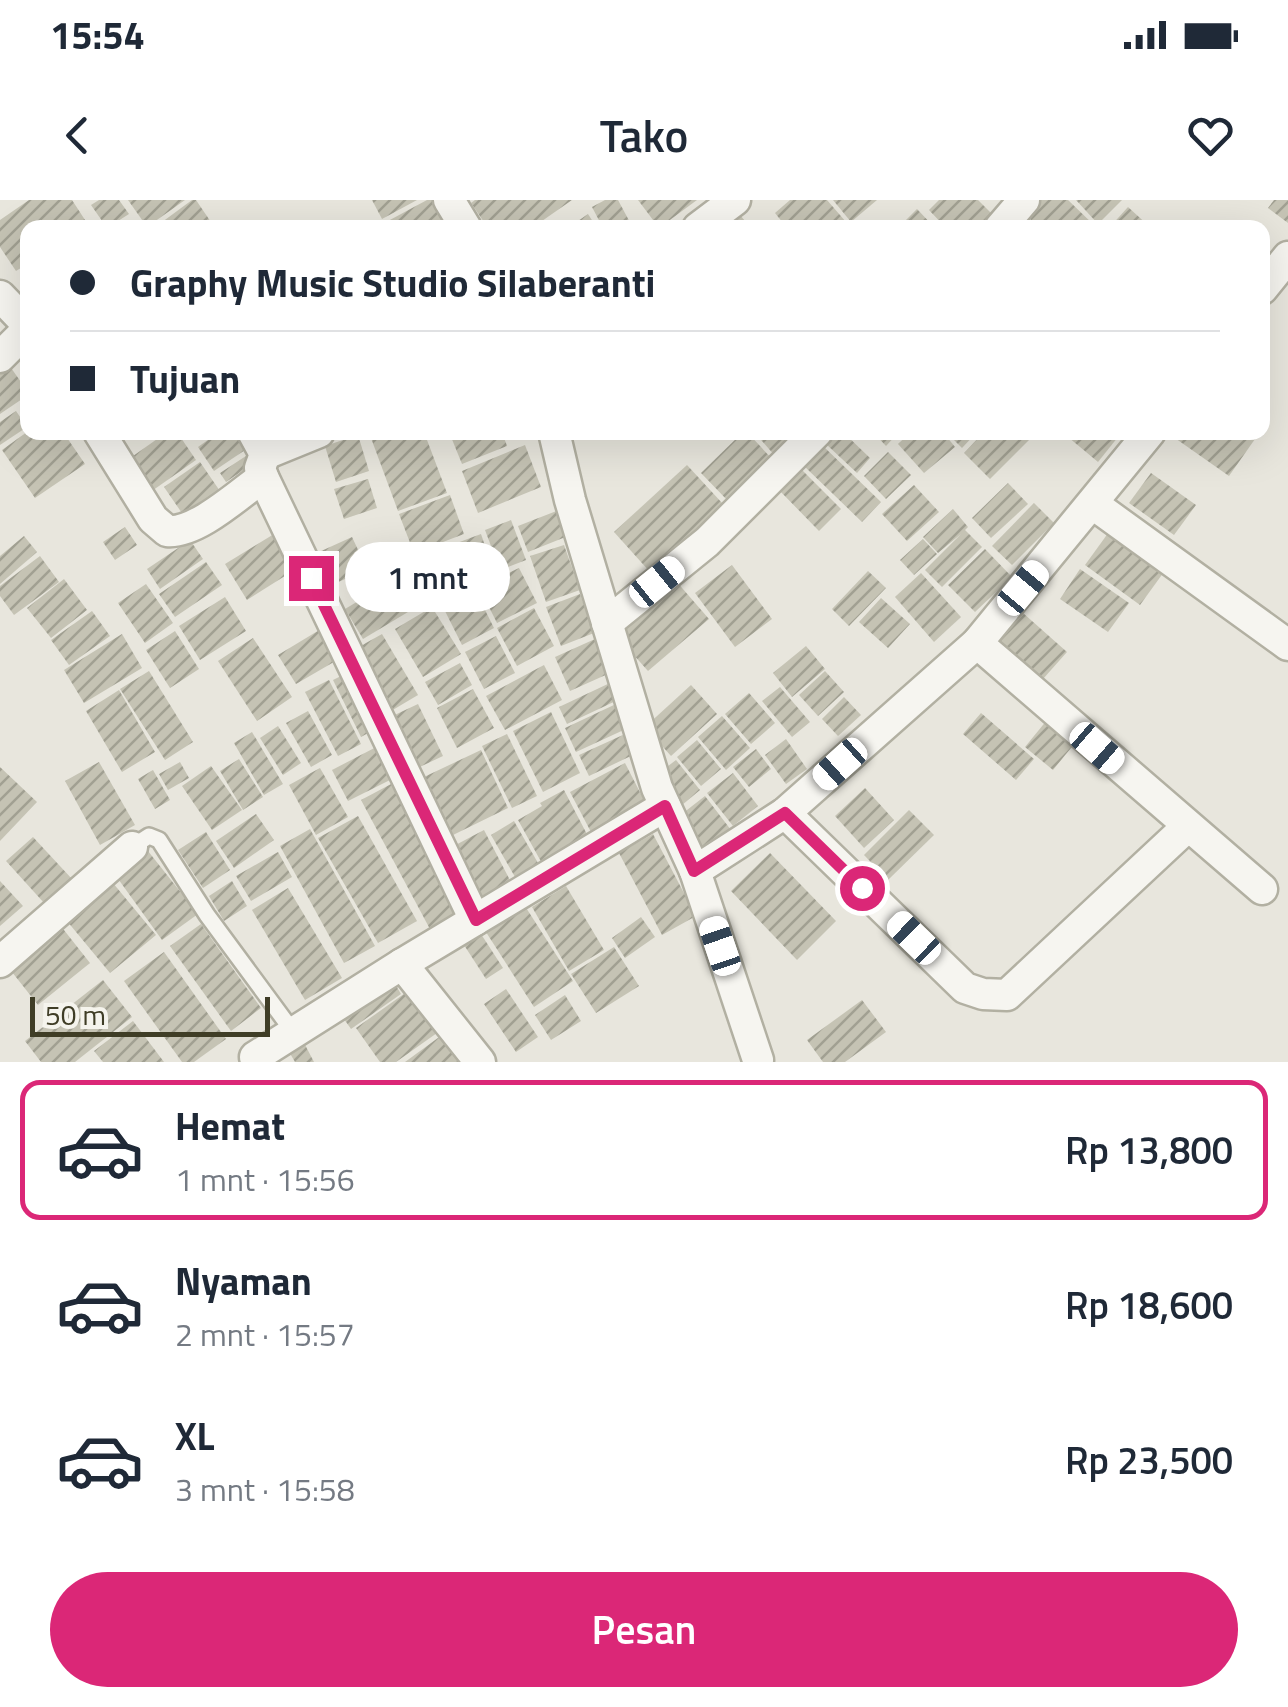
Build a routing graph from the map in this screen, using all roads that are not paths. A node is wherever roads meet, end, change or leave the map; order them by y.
1 (735, 200) edge
2 (1024, 200) edge
3 (709, 220) edge
4 (1007, 220) edge
5 (1288, 257) edge
6 (1270, 280) edge
7 (0, 296) edge
8 (20, 318) edge
9 (20, 336) edge
10 (0, 357) edge
11 (105, 440) edge
12 (298, 440) edge
13 (556, 440) edge
14 (809, 440) edge
15 (1144, 440) edge
16 (260, 455) edge
17 (1093, 504) junction
18 (607, 623) junction
19 (977, 643) junction
20 (1288, 645) edge
21 (665, 806) junction
22 (785, 813) junction
23 (1188, 826) junction
24 (132, 846) joint
25 (694, 871) junction
26 (1262, 889) dead end
27 (476, 920) junction
28 (2, 957) edge
29 (402, 964) junction
30 (294, 1032) junction
31 (254, 1060) edge
32 (758, 1060) edge
33 (480, 1062) edge

1 - 3 street
2 - 4 street
5 - 6 street
7 - 8 street
9 - 10 street
11 - 16 street
12 - 16 street
13 - 18 street
14 - 18 street
15 - 17 street
16 - 27 street
17 - 19 street
17 - 20 street
18 - 21 street
19 - 22 street
19 - 23 street
21 - 25 street
21 - 27 street
22 - 23 street
22 - 25 street
23 - 26 street
24 - 28 street
24 - 30 lane
25 - 32 street
27 - 29 street
29 - 30 street
29 - 33 street
30 - 31 street

